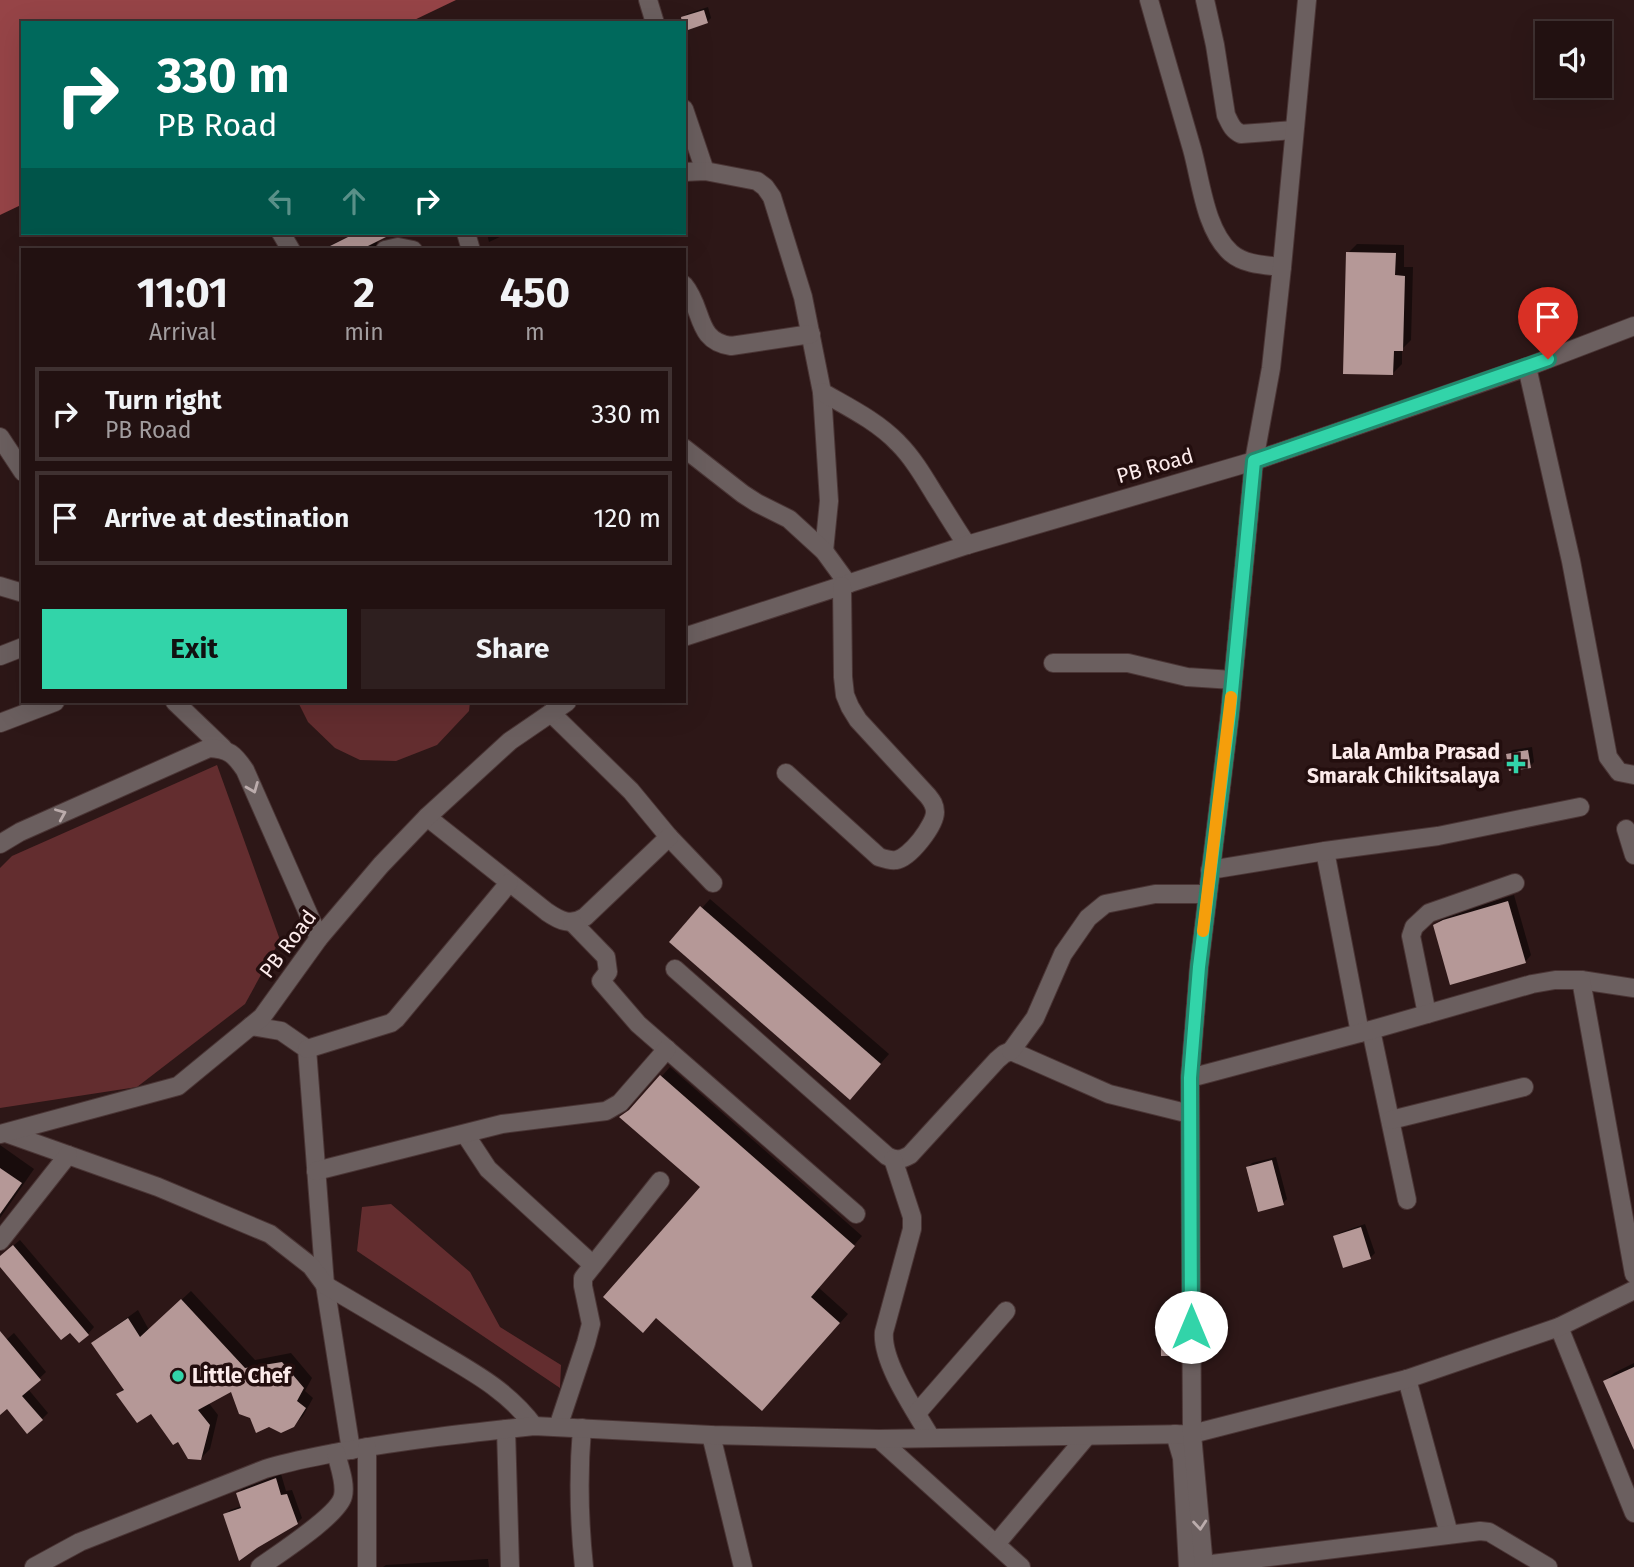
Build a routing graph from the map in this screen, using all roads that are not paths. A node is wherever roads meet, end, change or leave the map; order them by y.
1 (648, 0) edge
2 (1149, 0) edge
3 (1205, 0) edge
4 (1307, 0) edge
5 (654, 21) edge
6 (686, 115) edge
7 (1294, 130) junction
8 (705, 171) junction
9 (686, 172) edge
10 (1282, 267) junction
11 (686, 288) edge
12 (1634, 326) edge
13 (811, 334) junction
14 (1527, 367) junction
15 (822, 392) junction
16 (0, 437) edge
17 (686, 450) edge
18 (1254, 461) junction
19 (21, 469) edge
20 (967, 545) junction
21 (824, 551) junction
22 (845, 585) junction
23 (0, 586) edge
24 (21, 592) edge
25 (686, 636) edge
26 (21, 649) edge
27 (0, 656) edge
28 (1053, 663) dead end
29 (1233, 680) junction
30 (52, 703) edge
31 (176, 703) edge
32 (566, 703) edge
33 (551, 713) junction
34 (0, 723) edge
35 (223, 748) junction
36 (786, 773) dead end
37 (1634, 775) edge
38 (1580, 807) dead end
39 (427, 817) junction
40 (1626, 829) dead end
41 (669, 836) junction
42 (0, 844) edge
43 (1325, 851) junction
44 (1634, 855) edge
45 (1210, 870) junction
46 (509, 883) junction
47 (713, 883) dead end
48 (1516, 883) dead end
49 (1207, 894) junction
50 (572, 922) junction
51 (319, 938) junction
52 (675, 970) dead end
53 (1581, 980) junction
54 (1634, 988) edge
55 (1427, 1014) junction
56 (251, 1026) junction
57 (1366, 1031) junction
58 (307, 1049) junction
59 (667, 1049) junction
60 (1011, 1051) junction
61 (1190, 1078) junction
62 (1524, 1087) dead end
63 (1190, 1114) junction
64 (1391, 1120) junction
65 (3, 1133) edge
66 (465, 1134) junction
67 (68, 1155) junction
68 (893, 1159) junction
69 (316, 1171) junction
70 (660, 1181) dead end
71 (1407, 1200) dead end
72 (856, 1213) dead end
73 (0, 1241) edge
74 (593, 1265) junction
75 (1634, 1274) edge
76 (325, 1284) junction
77 (1634, 1290) edge
78 (1006, 1311) dead end
79 (1559, 1327) junction
80 (1407, 1379) junction
81 (917, 1413) junction
82 (534, 1426) junction
83 (558, 1427) junction
84 (582, 1428) junction
85 (506, 1429) junction
86 (1183, 1434) junction
87 (711, 1435) junction
88 (1087, 1436) junction
89 (931, 1438) junction
90 (879, 1439) junction
91 (351, 1450) junction
92 (1634, 1513) edge
93 (1449, 1534) junction
94 (996, 1545) junction
95 (46, 1564) edge
96 (1199, 1566) edge
97 (260, 1567) edge
98 (366, 1567) edge
99 (510, 1567) edge
100 (584, 1567) edge
101 (743, 1567) edge
102 (1021, 1567) edge
103 (1548, 1567) edge

1 - 5 street
2 - 10 street
3 - 7 street
4 - 7 street
6 - 8 street
7 - 10 street
8 - 9 street
8 - 13 street
10 - 18 street
11 - 13 street
12 - 14 street, PB Road
13 - 15 street
14 - 18 street, PB Road
14 - 37 street
15 - 20 street
15 - 21 street
16 - 19 street
17 - 21 street
18 - 20 street, PB Road
18 - 29 street
20 - 22 street, PB Road
21 - 22 street
22 - 25 street, PB Road
22 - 36 street
23 - 24 street
26 - 27 street
28 - 29 street
29 - 45 street
30 - 34 street
31 - 35 street
32 - 33 street, PB Road
33 - 39 street, PB Road
33 - 41 street
42 -> 35 street
35 -> 51 street
38 - 43 street
39 - 46 street
39 - 51 street, PB Road
40 - 44 street
41 - 47 street
41 - 50 street
43 - 45 street
43 - 57 street
45 - 49 street
46 - 50 street
46 - 58 street
48 - 55 street
49 - 60 street
49 - 61 street
50 - 59 street
51 - 56 street, PB Road
52 - 68 street
53 - 54 street
53 - 55 street
53 - 75 street
55 - 57 street
56 - 58 street
56 - 65 street, PB Road
57 - 61 street
57 - 64 street
58 - 69 street
59 - 66 street
59 - 72 street
60 - 63 street
60 - 68 street
61 - 63 street
62 - 64 street
63 - 86 street
64 - 71 street
65 - 67 street
66 - 69 street
66 - 74 street
67 - 73 street
67 - 76 street
68 - 81 street
69 - 76 street
70 - 74 street
74 - 83 street
76 - 82 street
76 - 91 street
77 - 79 street
78 - 81 street
79 - 80 street
79 - 92 street
80 - 86 street
80 - 93 street
81 - 89 street
82 - 83 street
82 - 85 street
83 - 84 street
84 - 87 street
84 - 100 street
85 - 91 street
85 - 99 street
86 - 88 street
86 - 96 street
87 - 90 street
87 - 101 street
88 - 89 street
88 - 94 street
89 - 90 street
90 - 94 street
91 - 95 street
91 - 97 street
91 - 98 street
93 - 96 street
93 - 103 street
94 - 102 street

